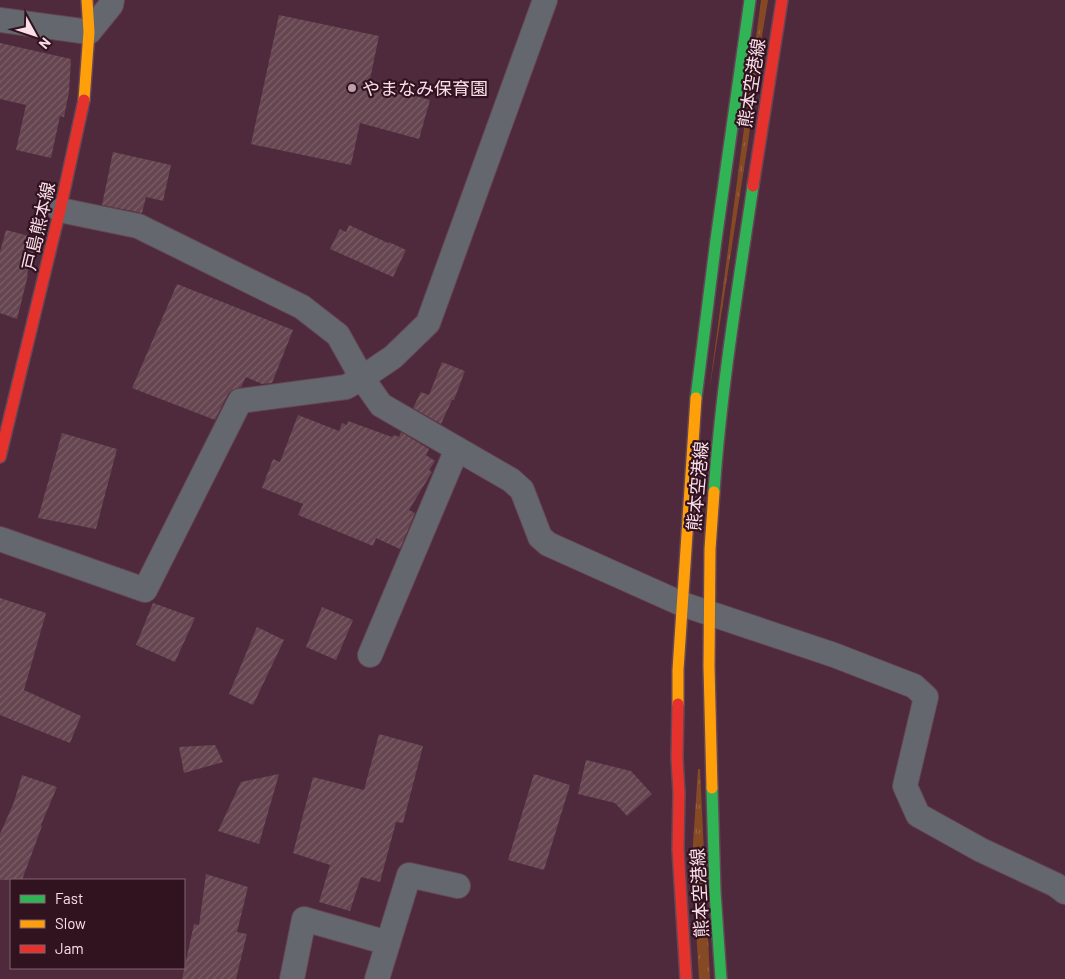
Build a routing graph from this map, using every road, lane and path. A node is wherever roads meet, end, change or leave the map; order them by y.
1 (86, 0) edge
2 (112, 0) edge
3 (545, 0) edge
4 (750, 0) edge
5 (782, 0) edge
6 (0, 20) edge
7 (88, 32) junction
8 (60, 210) junction
9 (362, 378) junction
10 (457, 449) junction
11 (0, 457) edge
12 (0, 539) edge
13 (682, 604) junction
14 (709, 613) junction
15 (370, 655) dead end
16 (458, 886) dead end
17 (1065, 892) edge
18 (388, 943) junction
19 (292, 979) edge
20 (377, 979) edge
21 (686, 979) edge
22 (721, 979) edge

1 - 7 main road, 戸島熊本線
2 - 7 street
3 - 9 street
4 - 13 main road, 熊本空港線
5 - 14 main road, 熊本空港線
6 - 7 street
7 - 8 main road, 戸島熊本線
8 - 9 street
8 - 11 main road, 戸島熊本線
9 - 10 street
9 - 12 street
10 - 13 street
10 - 15 street
13 - 14 street
13 - 21 main road, 熊本空港線
14 - 17 street
14 - 22 main road, 熊本空港線
16 - 18 street
18 - 19 street
18 - 20 street

